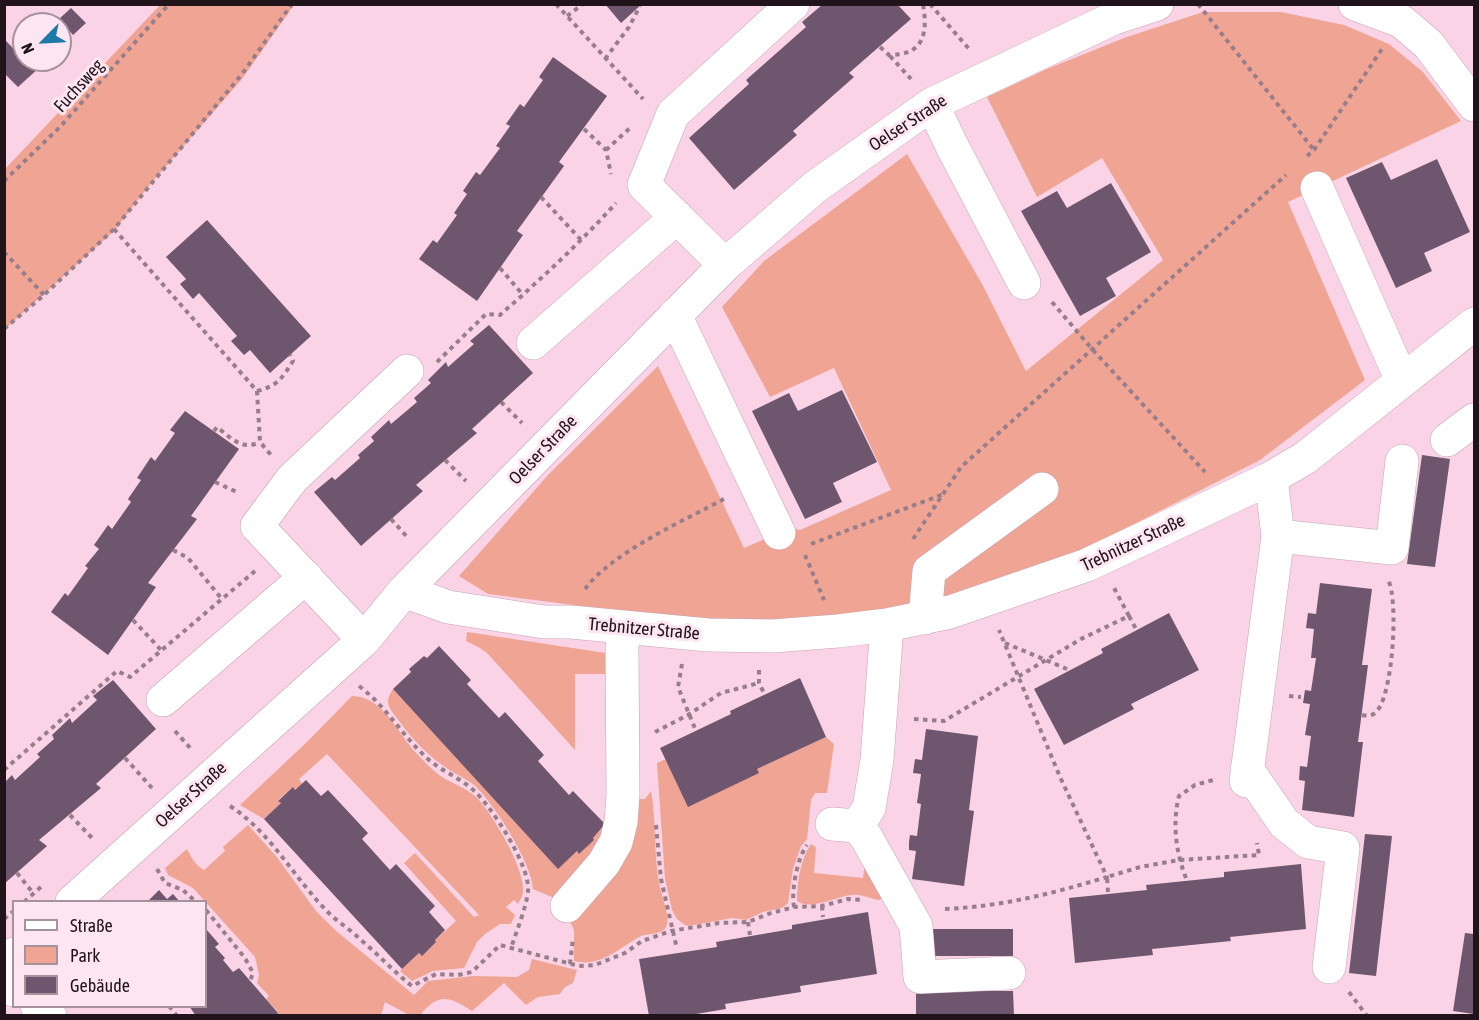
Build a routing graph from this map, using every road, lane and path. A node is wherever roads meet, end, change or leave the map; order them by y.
1 (169, 4) edge
2 (292, 4) edge
3 (556, 4) edge
4 (583, 4) edge
5 (792, 4) edge
6 (923, 4) edge
7 (930, 4) edge
8 (1156, 4) edge
9 (1198, 4) edge
10 (1355, 4) edge
11 (640, 6) dead end
12 (1108, 11) edge
13 (1411, 13) edge
14 (567, 16) junction
15 (880, 47) dead end
16 (605, 58) junction
17 (992, 76) junction
18 (932, 104) junction
19 (1474, 105) edge
20 (668, 127) junction
21 (584, 129) dead end
22 (1314, 150) junction
23 (1310, 173) joint
24 (1286, 175) dead end
25 (4, 181) edge
26 (628, 183) junction
27 (541, 197) dead end
28 (677, 217) junction
29 (114, 229) junction
30 (582, 241) junction
31 (4, 252) edge
32 (725, 265) junction
33 (500, 268) dead end
34 (1024, 283) joint
35 (44, 295) junction
36 (523, 295) junction
37 (675, 315) junction
38 (4, 328) edge
39 (1473, 329) edge
40 (532, 343) dead end
41 (1092, 350) junction
42 (290, 355) dead end
43 (407, 371) joint
44 (1402, 381) junction
45 (257, 391) junction
46 (1474, 420) edge
47 (214, 431) dead end
48 (1447, 440) dead end
49 (260, 442) junction
50 (1402, 461) dead end
51 (292, 478) junction
52 (753, 478) junction
53 (1271, 478) junction
54 (1042, 489) dead end
55 (944, 494) junction
56 (1229, 498) junction
57 (1278, 536) junction
58 (913, 540) dead end
59 (790, 541) joint
60 (1369, 545) junction
61 (173, 550) dead end
62 (261, 566) dead end
63 (306, 577) junction
64 (1110, 580) dead end
65 (404, 591) junction
66 (222, 599) junction
67 (1129, 616) junction
68 (925, 618) junction
69 (133, 620) dead end
70 (994, 621) dead end
71 (571, 622) junction
72 (887, 626) junction
73 (624, 627) junction
74 (1136, 629) dead end
75 (364, 640) junction
76 (1004, 643) junction
77 (162, 651) junction
78 (684, 656) dead end
79 (1047, 659) junction
80 (1067, 669) dead end
81 (130, 677) junction
82 (1018, 677) junction
83 (357, 684) dead end
84 (765, 695) dead end
85 (156, 703) junction
86 (688, 715) junction
87 (882, 715) junction
88 (1362, 715) dead end
89 (696, 731) dead end
90 (652, 733) dead end
91 (197, 756) dead end
92 (125, 758) dead end
93 (4, 770) edge
94 (1246, 775) junction
95 (156, 793) dead end
96 (70, 815) dead end
97 (845, 825) junction
98 (1257, 836) dead end
99 (98, 844) dead end
100 (1179, 860) junction
101 (154, 864) dead end
102 (17, 873) dead end
103 (1107, 877) junction
104 (1186, 878) dead end
105 (42, 886) dead end
106 (1108, 892) dead end
107 (33, 893) junction
108 (26, 900) edge
109 (74, 900) edge
110 (194, 900) edge
111 (567, 906) dead end
112 (822, 906) dead end
113 (794, 907) dead end
114 (904, 907) junction
115 (207, 911) edge
116 (823, 917) dead end
117 (748, 922) dead end
118 (750, 934) dead end
119 (511, 948) dead end
120 (1329, 967) dead end
121 (1009, 973) dead end
122 (250, 981) dead end

1 - 25 path, Fuchsweg
2 - 29 path
3 - 14 path
4 - 14 path
5 - 20 street
6 - 15 path
7 - 17 path
8 - 12 street, Oelser Straße
9 - 22 path
10 - 13 street
11 - 16 path
12 - 17 street, Oelser Straße
13 - 19 street
13 - 22 path
14 - 16 path
16 - 20 path
17 - 18 street, Oelser Straße
18 - 32 street, Oelser Straße
18 - 34 street
20 - 26 street
21 - 26 path
22 - 23 path
23 - 44 street
24 - 41 path
26 - 28 street
26 - 30 path
27 - 30 path
28 - 32 street
28 - 40 street
29 - 35 path
29 - 45 path
30 - 36 path
31 - 35 path
32 - 37 street, Oelser Straße
33 - 36 path
34 - 41 path
35 - 38 path
36 - 43 path
37 - 52 street
37 - 65 street, Oelser Straße
39 - 44 street, Trebnitzer Straße
41 - 55 path
41 - 56 path
42 - 45 path
43 - 51 street
44 - 53 street, Trebnitzer Straße
45 - 49 path
46 - 48 street
47 - 49 path
49 - 51 path
50 - 60 street
51 - 63 street
52 - 59 street
52 - 71 path
53 - 56 street, Trebnitzer Straße
53 - 57 street
54 - 68 street
55 - 58 path
55 - 59 path
56 - 68 street, Trebnitzer Straße
57 - 60 street
57 - 94 street
60 - 88 path
61 - 66 path
62 - 66 path
63 - 75 street
63 - 85 street
64 - 67 path
65 - 71 street, Trebnitzer Straße
65 - 75 street, Oelser Straße
66 - 77 path
67 - 74 path
67 - 79 path
68 - 72 street, Trebnitzer Straße
69 - 77 path
70 - 76 path
71 - 73 street, Trebnitzer Straße
72 - 73 street, Trebnitzer Straße
72 - 87 street
73 - 111 street
75 - 109 street, Oelser Straße
76 - 79 path
76 - 82 path
77 - 81 path
78 - 86 path
79 - 80 path
79 - 82 path
81 - 85 path
81 - 93 path
82 - 87 path
82 - 103 path
83 - 119 path
84 - 86 path
85 - 91 path
86 - 89 path
86 - 90 path
87 - 97 street
92 - 95 path
94 - 100 path
94 - 120 street
96 - 99 path
97 - 113 path
97 - 114 street
98 - 100 path
100 - 103 path
100 - 104 path
101 - 110 path
102 - 107 path
103 - 106 path
103 - 114 path
105 - 107 path
107 - 108 path
112 - 116 path
114 - 121 street
115 - 122 path
117 - 118 path

